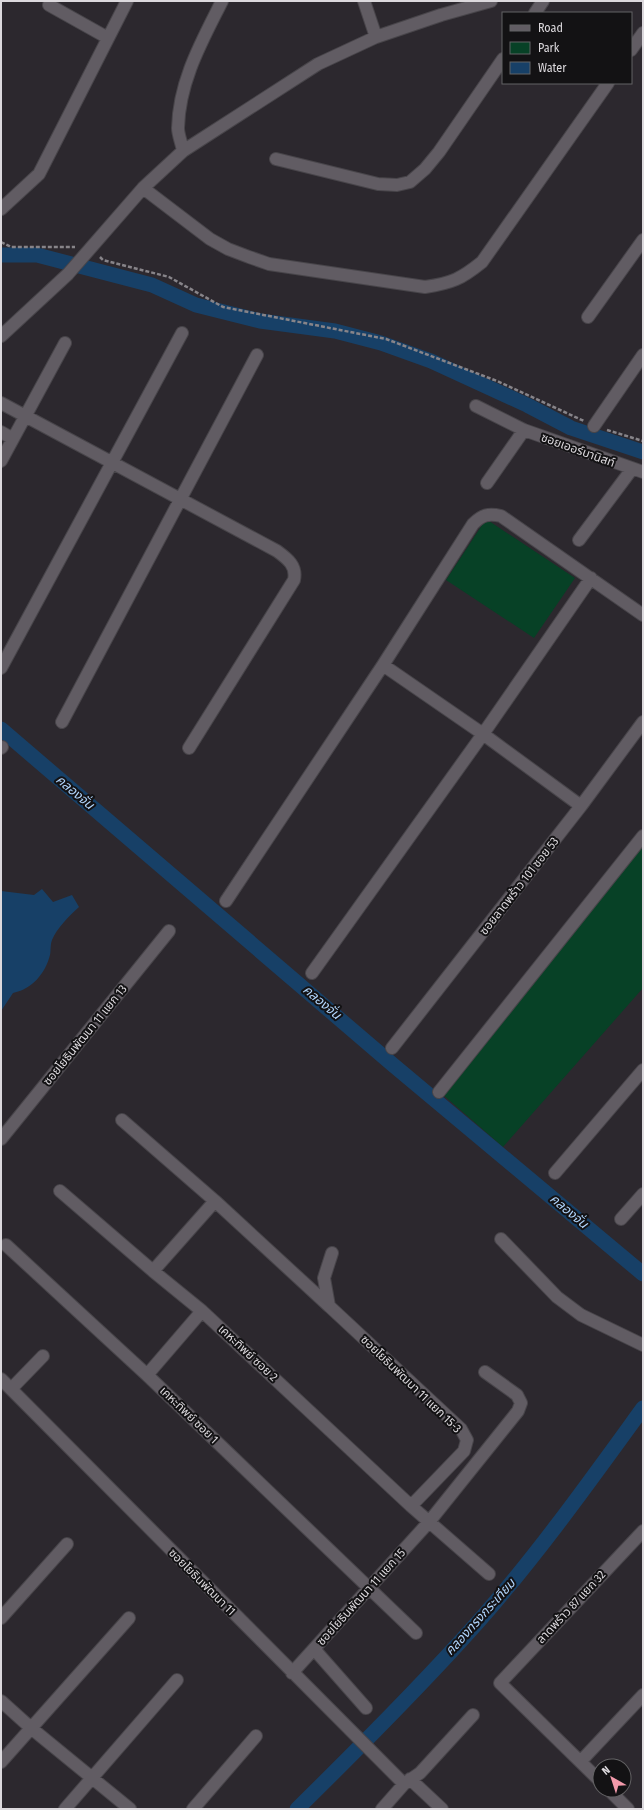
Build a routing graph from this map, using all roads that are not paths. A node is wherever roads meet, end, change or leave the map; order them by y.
1 (127, 1) edge
2 (222, 1) edge
3 (364, 1) edge
4 (491, 1) edge
5 (543, 1) edge
6 (49, 5) dead end
7 (536, 12) edge
8 (643, 33) edge
9 (376, 37) junction
10 (108, 38) junction
11 (632, 49) edge
12 (502, 60) edge
13 (607, 84) edge
14 (183, 152) junction
15 (276, 159) dead end
16 (143, 188) junction
17 (1, 208) edge
18 (643, 240) edge
19 (588, 317) dead end
20 (182, 333) dead end
21 (1, 336) edge
22 (65, 343) dead end
23 (258, 355) dead end
24 (643, 355) edge
25 (1, 403) edge
26 (476, 406) dead end
27 (26, 417) junction
28 (594, 426) road end
29 (524, 430) junction
30 (1, 432) edge
31 (13, 439) junction
32 (1, 460) edge
33 (112, 464) junction
34 (638, 471) edge
35 (487, 483) dead end
36 (181, 500) junction
37 (579, 540) dead end
38 (591, 578) junction
39 (643, 615) edge
40 (383, 665) junction
41 (1, 668) edge
42 (62, 722) dead end
43 (643, 722) edge
44 (483, 734) junction
45 (189, 748) dead end
46 (581, 806) junction
47 (643, 836) edge
48 (226, 901) dead end
49 (169, 931) dead end
50 (312, 973) dead end
51 (392, 1048) dead end
52 (643, 1070) edge
53 (439, 1092) dead end
54 (122, 1120) dead end
55 (1, 1140) edge
56 (555, 1173) dead end
57 (60, 1192) dead end
58 (643, 1194) edge
59 (216, 1201) junction
60 (621, 1219) dead end
61 (501, 1239) dead end
62 (6, 1245) dead end
63 (332, 1254) dead end
64 (153, 1272) junction
65 (329, 1306) junction
66 (202, 1311) junction
67 (643, 1345) edge
68 (43, 1356) dead end
69 (485, 1372) dead end
70 (147, 1375) junction
71 (1, 1379) edge
72 (11, 1389) junction
73 (411, 1506) junction
74 (429, 1522) junction
75 (643, 1531) edge
76 (67, 1544) dead end
77 (489, 1574) dead end
78 (369, 1589) junction
79 (1, 1618) edge
80 (129, 1618) dead end
81 (416, 1633) dead end
82 (314, 1649) junction
83 (292, 1673) junction
84 (177, 1680) dead end
85 (643, 1695) edge
86 (1, 1701) edge
87 (366, 1708) dead end
88 (473, 1716) dead end
89 (31, 1728) junction
90 (256, 1736) dead end
91 (581, 1761) junction
92 (1, 1762) edge
93 (592, 1772) edge
94 (92, 1778) junction
95 (407, 1781) junction
96 (617, 1798) edge
97 (66, 1809) edge
98 (130, 1809) edge
99 (193, 1809) edge
100 (382, 1809) edge
101 (442, 1809) edge
102 (628, 1809) edge

1 - 10 street
2 - 14 street
3 - 9 street
4 - 9 street
5 - 7 street
6 - 10 street
8 - 11 street
9 - 14 street
10 - 17 street
12 - 15 street
13 - 16 street
14 - 16 street
16 - 21 street
18 - 19 street
20 - 33 street
22 - 27 street
23 - 36 street
24 - 28 street
25 - 27 street
26 - 29 street, ซอยเออร์บานิสท์
27 - 31 street
27 - 33 street
29 - 34 street, ซอยเออร์บานิสท์
29 - 35 street
30 - 31 street
31 - 32 street
33 - 36 street
33 - 41 street
34 - 37 street, ซอยเออร์บานิสท์
36 - 42 street
36 - 45 street
38 - 39 street
38 - 40 street
38 - 44 street
40 - 44 street
40 - 48 street
43 - 46 street, ซอยลาดพร้าว 101 ซอย 53
44 - 46 street
44 - 50 street
46 - 51 street, ซอยลาดพร้าว 101 ซอย 53
47 - 53 street
49 - 55 street, ซอยโยธินพัฒนา 11 แยก 13
52 - 56 street
54 - 59 street, ซอยโยธินพัฒนา 11 แยก 15-3
57 - 64 street, เคหะทิพย์ ซอย 2
58 - 60 street
59 - 64 street
59 - 65 street, ซอยโยธินพัฒนา 11 แยก 15-3
61 - 67 street
62 - 70 street, เคหะทิพย์ ซอย 1
63 - 65 street
64 - 66 street, เคหะทิพย์ ซอย 2
65 - 73 street, ซอยโยธินพัฒนา 11 แยก 15-3
66 - 70 street
66 - 73 street, เคหะทิพย์ ซอย 2
68 - 72 street
69 - 74 street, ซอยโยธินพัฒนา 11 แยก 15
70 - 78 street, เคหะทิพย์ ซอย 1
71 - 72 street, ซอยโยธินพัฒนา 11
72 - 83 street, ซอยโยธินพัฒนา 11
73 - 74 street, เคหะทิพย์ ซอย 2
74 - 77 street, เคหะทิพย์ ซอย 2
74 - 78 street, ซอยโยธินพัฒนา 11 แยก 15
75 - 91 street, ลาดพร้าว 87 แยก 32
76 - 79 street
78 - 81 street, เคหะทิพย์ ซอย 1
78 - 82 street, ซอยโยธินพัฒนา 11 แยก 15
80 - 89 street
82 - 83 street, ซอยโยธินพัฒนา 11 แยก 15
82 - 87 street
83 - 95 street, ซอยโยธินพัฒนา 11
84 - 94 street
85 - 91 street
86 - 89 street
88 - 95 street
89 - 92 street
89 - 94 street
90 - 99 street
91 - 93 street
94 - 97 street
94 - 98 street
95 - 100 street
95 - 101 street, ซอยโยธินพัฒนา 11
96 - 102 street

